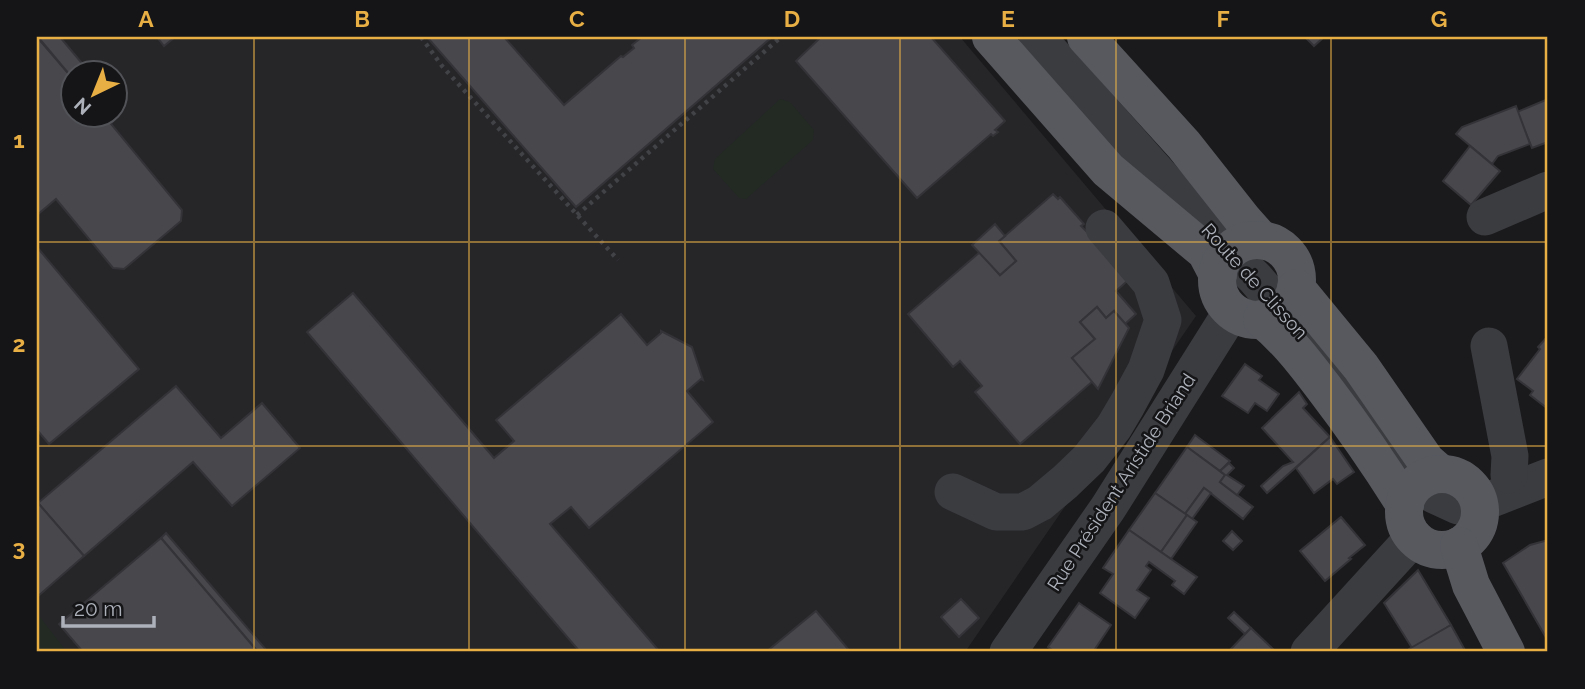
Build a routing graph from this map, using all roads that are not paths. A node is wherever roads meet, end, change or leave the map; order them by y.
1 (991, 37) edge
2 (1037, 37) edge
3 (1086, 37) edge
4 (1548, 190) edge
5 (1485, 217) dead end
6 (1104, 228) dead end
7 (1236, 256) junction
8 (1268, 307) junction
9 (1489, 346) dead end
10 (1548, 461) edge
11 (1509, 475) junction
12 (1548, 478) edge
13 (953, 492) dead end
14 (1548, 493) edge
15 (1446, 507) junction
16 (1008, 652) edge
17 (1309, 652) edge
18 (1506, 652) edge

1 - 7 main road, Route de Clisson
2 - 7 street, Route de Clisson
3 - 7 main road, Route de Clisson
4 - 5 street
6 - 13 street
7 - 8 main road
7 - 8 main road
8 - 15 main road, Route de Clisson
8 - 16 street, Rue Président Aristide Briand
9 - 11 street
10 - 11 street
11 - 15 street
12 - 15 street
14 - 15 street
15 - 17 street
15 - 18 main road, Route de Clisson

